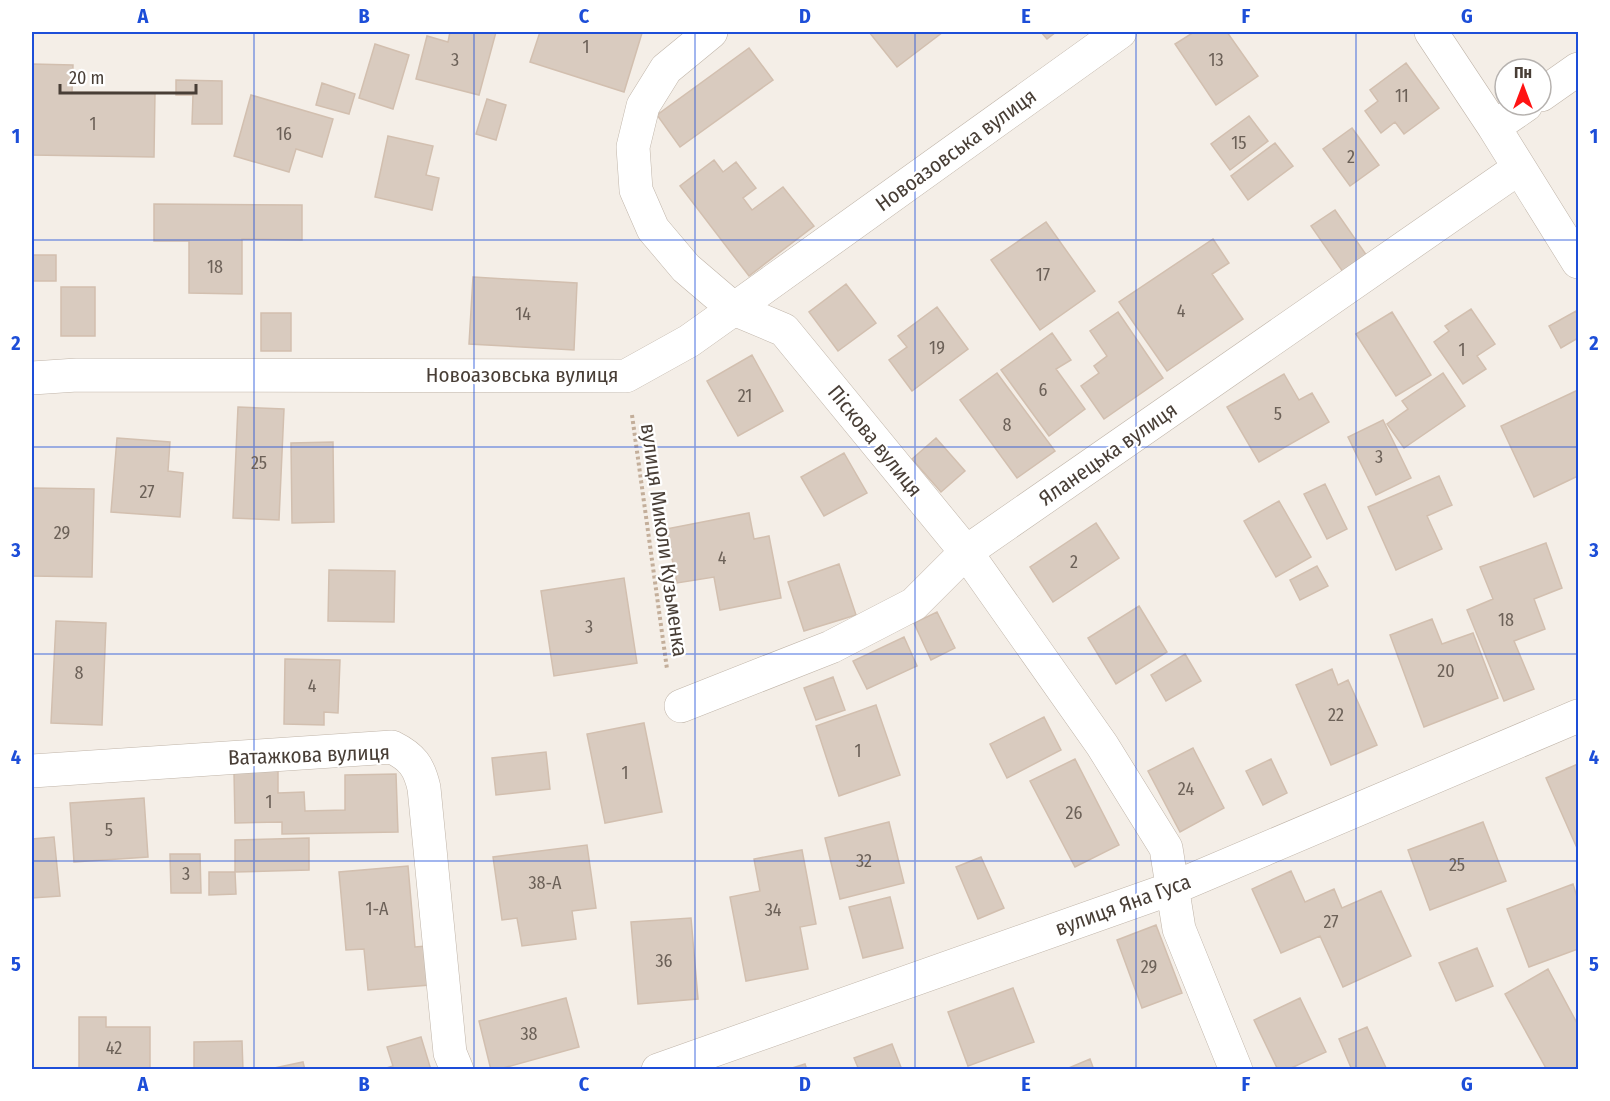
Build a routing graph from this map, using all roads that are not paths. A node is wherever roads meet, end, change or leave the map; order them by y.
1 (711, 32) edge
2 (1120, 32) edge
3 (1431, 32) edge
4 (1578, 69) edge
5 (1553, 87) edge
6 (1509, 117) edge
7 (1494, 127) junction
8 (1519, 168) junction
9 (1578, 262) edge
10 (734, 309) junction
11 (32, 378) edge
12 (966, 552) junction
13 (681, 706) road end
14 (1578, 716) edge
15 (32, 771) edge
16 (1173, 888) junction
17 (458, 1070) edge
18 (658, 1070) edge
19 (1236, 1070) edge

1 - 10 street, Піскова вулиця
2 - 10 street, Новоазовська вулиця
3 - 7 street
4 - 5 street
6 - 7 street
7 - 8 street
8 - 9 street
8 - 12 street, Яланецька вулиця
10 - 11 street, Новоазовська вулиця
10 - 12 street, Піскова вулиця
12 - 13 street, Яланецька вулиця
12 - 16 street, Піскова вулиця
14 - 16 street, вулиця Яна Гуса
15 - 17 street, Ватажкова вулиця
16 - 18 street, вулиця Яна Гуса
16 - 19 street, Піскова вулиця

